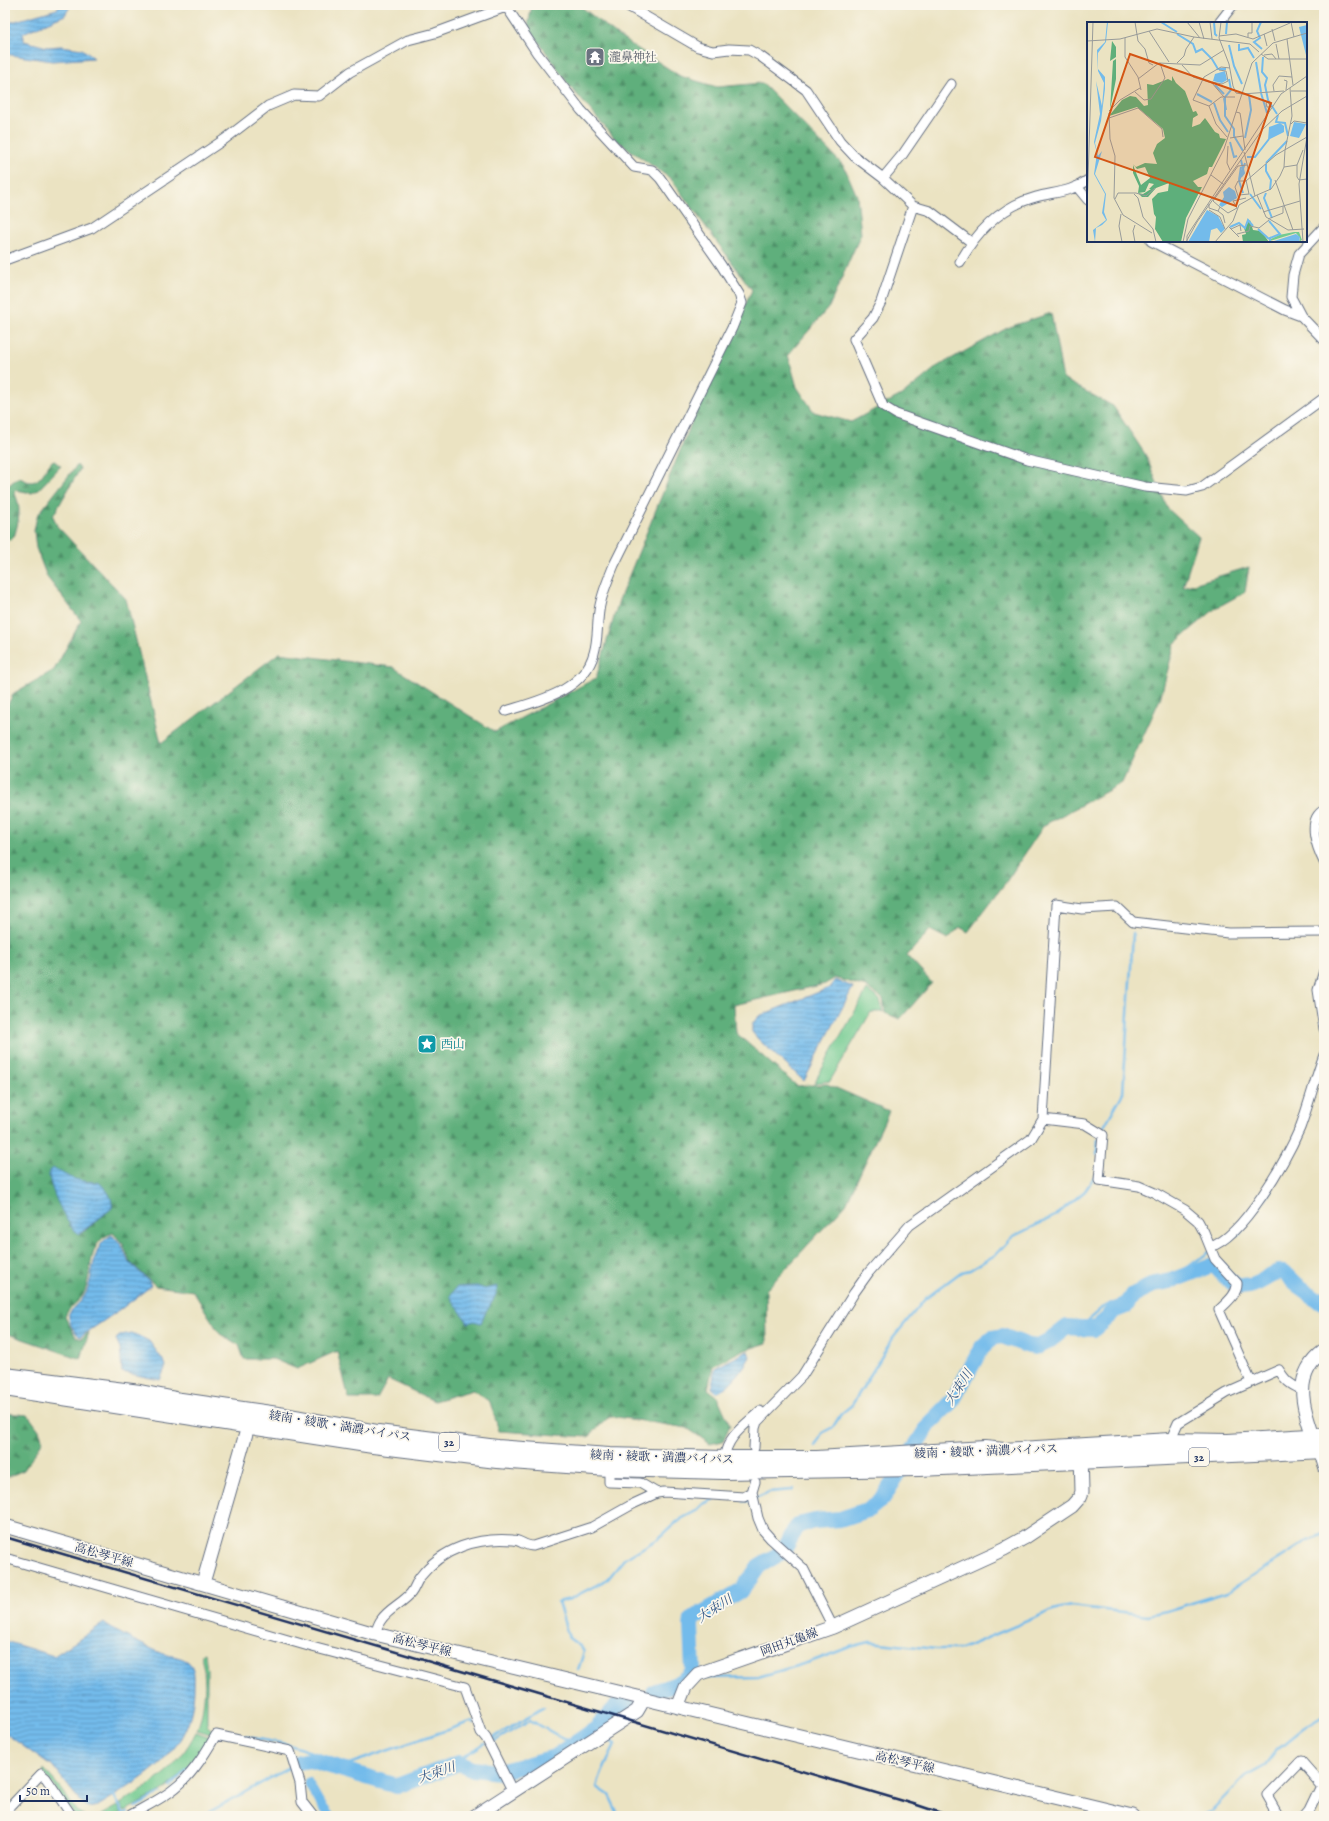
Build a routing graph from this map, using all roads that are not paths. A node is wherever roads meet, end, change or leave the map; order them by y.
1 (626, 5) edge
2 (1233, 5) edge
3 (509, 6) edge
4 (1220, 22) edge
5 (951, 84) dead end
6 (883, 178) junction
7 (1087, 181) edge
8 (1078, 188) junction
9 (1087, 199) edge
10 (913, 206) junction
11 (1324, 227) edge
12 (971, 242) junction
13 (1153, 242) edge
14 (5, 260) edge
15 (960, 262) dead end
16 (1301, 316) junction
17 (1324, 340) edge
18 (1324, 398) edge
19 (506, 711) dead end
20 (1324, 810) edge
21 (1324, 862) edge
22 (1324, 932) edge
23 (1324, 971) edge
24 (1324, 1029) edge
25 (1324, 1056) edge
26 (1043, 1119) junction
27 (1211, 1250) junction
28 (1324, 1351) edge
29 (5, 1376) edge
30 (1252, 1382) junction
31 (5, 1388) edge
32 (1301, 1389) junction
33 (771, 1407) junction
34 (250, 1419) junction
35 (1170, 1441) junction
36 (1320, 1443) edge
37 (754, 1448) dead end
38 (1081, 1455) junction
39 (724, 1459) junction
40 (893, 1461) junction
41 (609, 1468) junction
42 (1324, 1470) edge
43 (755, 1482) dead end
44 (657, 1493) junction
45 (754, 1496) junction
46 (5, 1526) edge
47 (5, 1558) edge
48 (203, 1583) junction
49 (833, 1626) junction
50 (375, 1634) junction
51 (644, 1700) junction
52 (678, 1707) junction
53 (513, 1792) junction
54 (5, 1812) edge
55 (140, 1813) edge
56 (72, 1816) edge
57 (129, 1816) edge
58 (313, 1816) edge
59 (475, 1816) edge
60 (1133, 1816) edge
61 (1279, 1816) edge
62 (1304, 1816) edge

1 - 6 street
2 - 4 street
3 - 14 street
3 - 19 street
5 - 6 street
6 - 10 street
7 - 8 street
8 - 9 street
8 - 12 street
10 - 12 street
10 - 18 street
11 - 16 street
12 - 15 street
13 - 16 street
16 - 17 street
20 - 21 street
22 - 26 street
23 - 24 street
25 - 27 street
26 - 27 street
26 - 33 street
27 - 30 street
28 - 32 main road
29 - 34 highway, 綾南・綾歌・満濃バイパス / 32
30 - 32 street
30 - 35 street
31 - 34 highway, 綾南・綾歌・満濃バイパス / 32
32 - 36 main road
33 - 37 street
33 - 39 street
34 - 39 highway, 綾南・綾歌・満濃バイパス / 32
34 - 41 highway, 綾南・綾歌・満濃バイパス / 32
34 - 48 main road
35 - 36 highway, 綾南・綾歌・満濃バイパス / 32
35 - 38 highway, 綾南・綾歌・満濃バイパス / 32
36 - 38 highway, 綾南・綾歌・満濃バイパス / 32
36 - 42 street
38 - 40 highway, 綾南・綾歌・満濃バイパス / 32
38 - 49 main road, 岡田丸亀線
39 - 40 highway, 綾南・綾歌・満濃バイパス / 32
40 - 41 highway, 綾南・綾歌・満濃バイパス / 32
41 - 44 street
43 - 45 street
44 - 45 street
44 - 50 street
45 - 49 street
46 - 48 main road, 高松琴平線
47 - 53 street
48 - 50 main road, 高松琴平線
49 - 52 main road, 岡田丸亀線
50 - 51 main road, 高松琴平線
51 - 52 main road
51 - 53 main road
52 - 60 main road, 高松琴平線
53 - 59 main road
54 - 56 street
55 - 57 street
55 - 58 street
61 - 62 street

